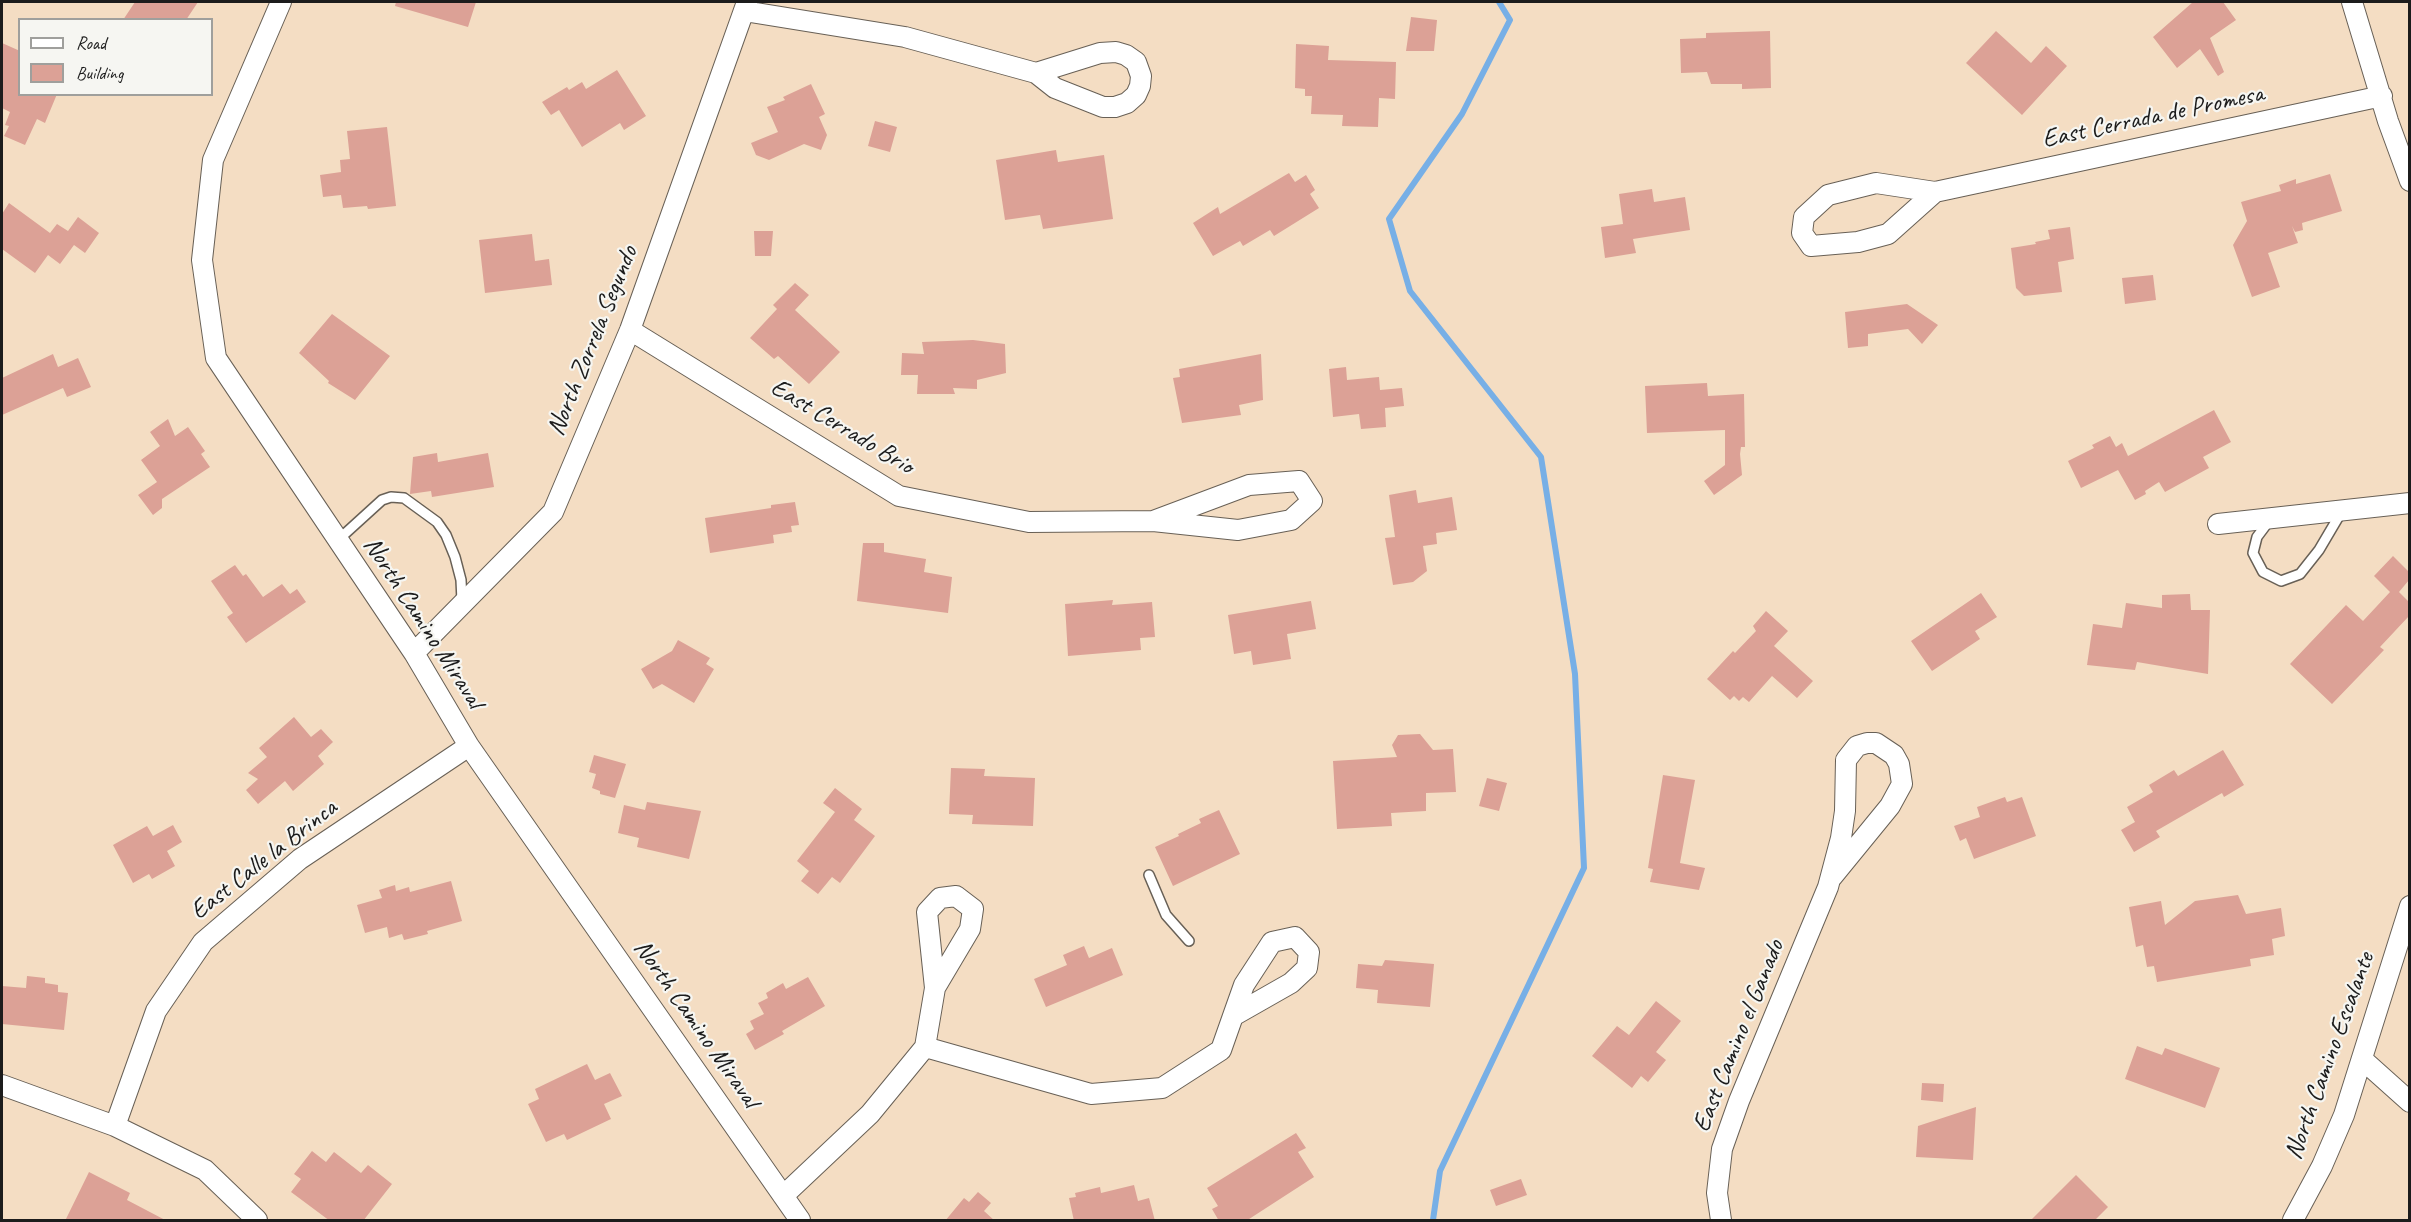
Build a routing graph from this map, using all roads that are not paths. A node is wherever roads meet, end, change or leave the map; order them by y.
1 (281, 2) edge
2 (2352, 2) edge
3 (745, 6) edge
4 (1036, 73) junction
5 (2382, 96) junction
6 (2409, 181) edge
7 (1935, 192) junction
8 (630, 330) junction
9 (2409, 503) edge
10 (2342, 511) junction
11 (2272, 518) junction
12 (1153, 521) junction
13 (2218, 524) dead end
14 (338, 540) junction
15 (462, 604) junction
16 (414, 653) junction
17 (469, 746) junction
18 (1149, 875) dead end
19 (1832, 876) junction
20 (2409, 906) edge
21 (1189, 941) dead end
22 (935, 988) dead end
23 (1233, 1016) dead end
24 (926, 1047) junction
25 (2363, 1060) junction
26 (2, 1084) edge
27 (2409, 1102) edge
28 (115, 1126) junction
29 (783, 1196) junction
30 (257, 1221) edge
31 (800, 1221) edge
32 (1721, 1221) edge
33 (2293, 1221) edge

1 - 14 street, North Camino Miraval
2 - 5 street
3 - 4 street
3 - 8 street, North Zorrela Segundo
4 - 4 street
5 - 6 street
5 - 7 street, East Cerrada de Promesa
7 - 7 street, East Cerrada de Promesa
8 - 12 street, East Cerrado Brio
8 - 15 street, North Zorrela Segundo
9 - 10 street
10 - 11 street
10 - 11 lane
11 - 13 street
12 - 12 street, East Cerrado Brio
14 - 15 lane
14 - 16 street, North Camino Miraval
15 - 16 street, North Zorrela Segundo
16 - 17 street, North Camino Miraval
17 - 28 street, East Calle la Brinca
17 - 29 street, North Camino Miraval
18 - 21 lane
19 - 19 street, East Camino el Ganado
19 - 32 street, East Camino el Ganado
20 - 25 street, North Camino Escalante
22 - 24 street
23 - 24 street
24 - 29 street
25 - 27 street
25 - 33 street, North Camino Escalante
26 - 28 street
28 - 30 street
29 - 31 street, North Camino Miraval

